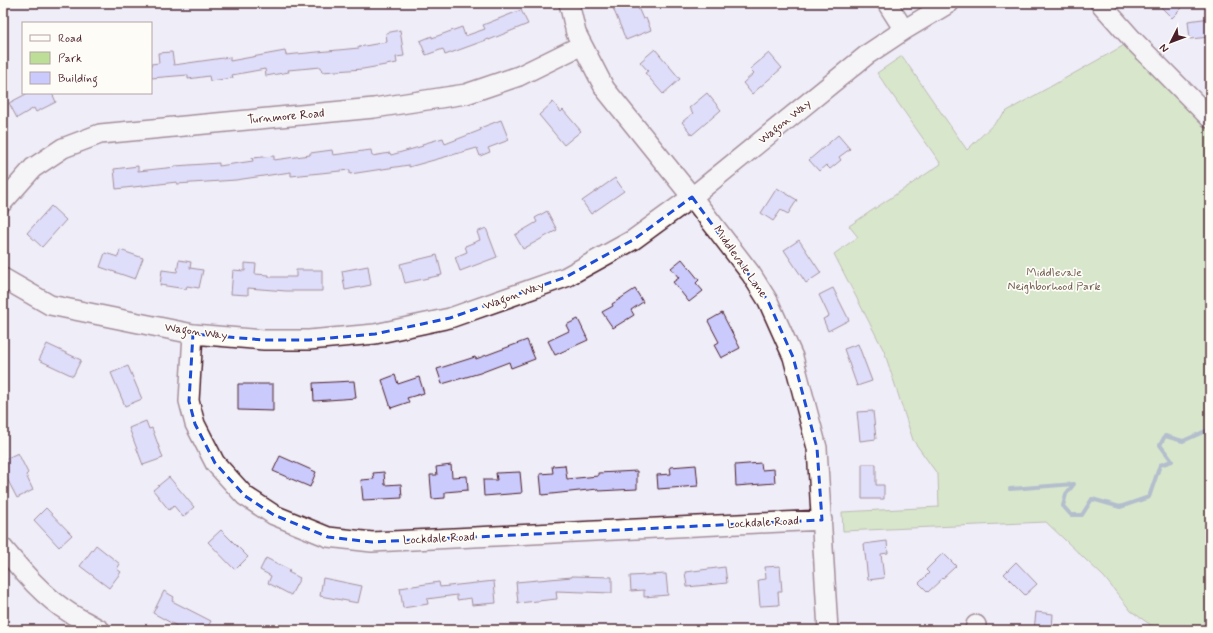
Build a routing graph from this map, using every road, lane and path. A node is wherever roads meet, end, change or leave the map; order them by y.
1 (569, 3) edge
2 (887, 3) edge
3 (949, 3) edge
4 (1100, 3) edge
5 (904, 30) junction
6 (582, 46) junction
7 (1210, 118) edge
8 (692, 197) junction
9 (3, 202) edge
10 (3, 278) edge
11 (193, 334) junction
12 (822, 520) junction
13 (3, 548) edge
14 (100, 630) edge
15 (828, 630) edge

1 - 6 street, Middlevale Lane
2 - 5 street
3 - 5 street, Wagon Way
4 - 7 street
5 - 8 street, Wagon Way
6 - 8 street, Middlevale Lane
6 - 9 street, Turnmore Road
8 - 11 street, Wagon Way
8 - 12 street, Middlevale Lane
10 - 11 street, Wagon Way
11 - 12 street, Lockdale Road
12 - 15 street, Middlevale Lane
13 - 14 street

